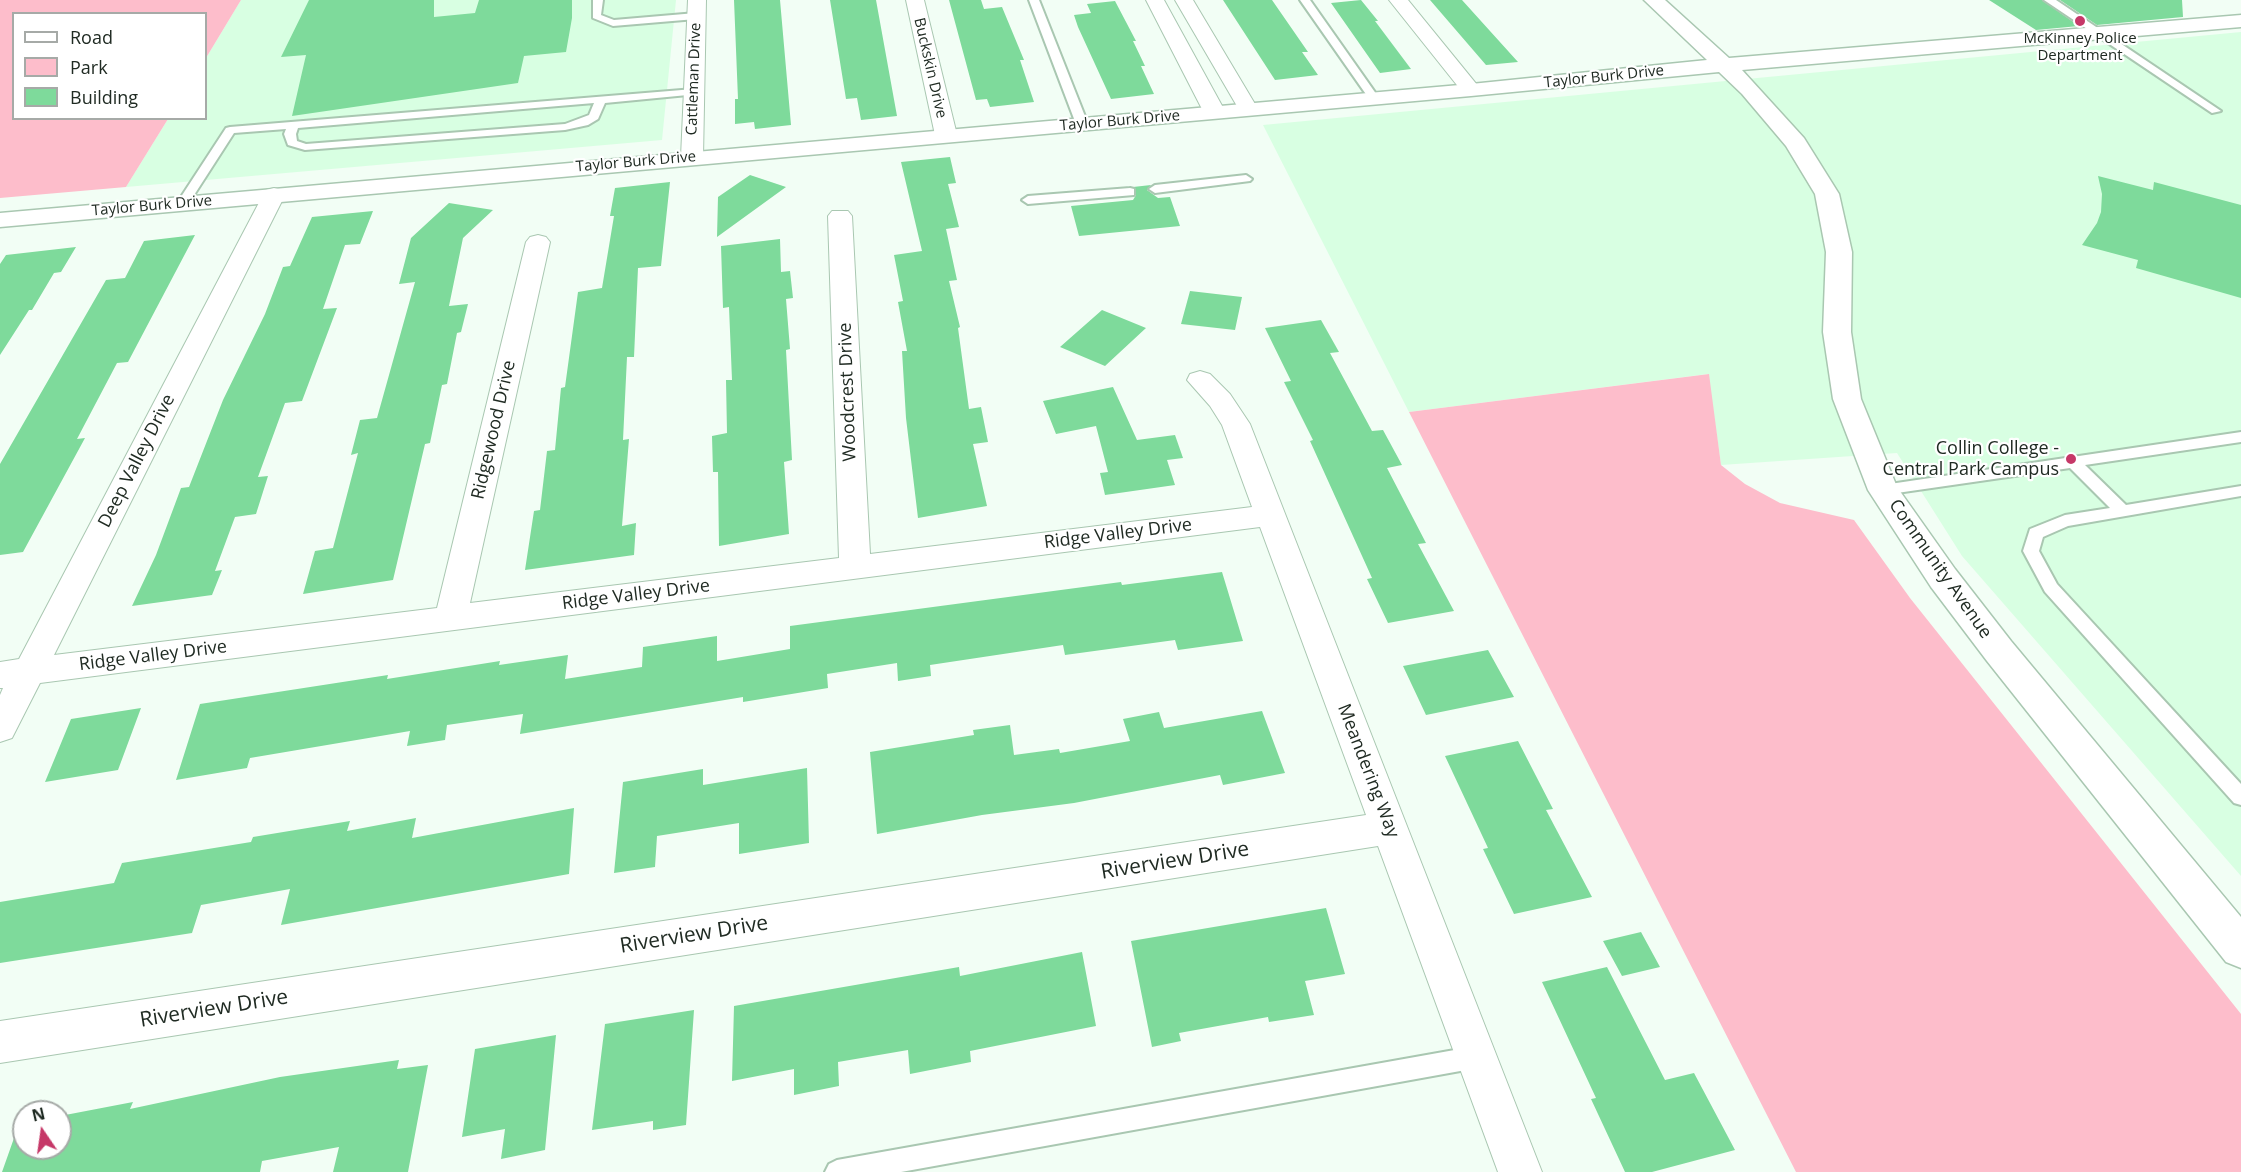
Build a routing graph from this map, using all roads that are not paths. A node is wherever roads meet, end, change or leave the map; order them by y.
1 (598, 0) edge
2 (915, 0) edge
3 (1034, 0) edge
4 (1155, 0) edge
5 (1184, 0) edge
6 (1305, 0) edge
7 (1398, 0) edge
8 (1654, 0) edge
9 (2049, 0) edge
10 (2056, 0) edge
11 (696, 8) edge
12 (2241, 21) edge
13 (2097, 33) junction
14 (1724, 65) junction
15 (1471, 90) junction
16 (694, 92) junction
17 (1374, 98) junction
18 (601, 100) junction
19 (1248, 109) junction
20 (2216, 111) dead end
21 (1215, 113) junction
22 (1082, 124) junction
23 (292, 125) junction
24 (946, 135) junction
25 (692, 157) junction
26 (1246, 180) dead end
27 (1155, 189) dead end
28 (1130, 192) dead end
29 (274, 195) junction
30 (1028, 200) dead end
31 (183, 203) junction
32 (840, 216) dead end
33 (0, 220) edge
34 (538, 242) dead end
35 (1200, 380) dead end
36 (2241, 437) edge
37 (2074, 463) junction
38 (1883, 490) junction
39 (2241, 491) edge
40 (2123, 511) junction
41 (1271, 515) junction
42 (855, 568) junction
43 (450, 619) junction
44 (14, 673) edge
45 (0, 728) edge
46 (2241, 797) edge
47 (1389, 828) junction
48 (2241, 948) edge
49 (0, 1042) edge
50 (1477, 1058) junction
51 (837, 1172) edge
52 (1520, 1172) edge

1 - 11 lane
2 - 24 street, Buckskin Drive
3 - 22 lane
4 - 21 street
5 - 19 street
6 - 17 lane
7 - 15 street
8 - 14 street, Community Avenue
9 - 10 lane
9 - 13 lane
11 - 16 street, Cattleman Drive
12 - 13 street, Taylor Burk Drive
13 - 14 street, Taylor Burk Drive
13 - 20 lane
14 - 15 street, Taylor Burk Drive
14 - 38 street, Community Avenue
15 - 17 street, Taylor Burk Drive
16 - 18 lane
16 - 25 street, Cattleman Drive
17 - 19 street, Taylor Burk Drive
18 - 23 lane
18 - 23 lane
19 - 21 street, Taylor Burk Drive
21 - 22 street, Taylor Burk Drive
22 - 24 street, Taylor Burk Drive
23 - 31 lane
24 - 25 street, Taylor Burk Drive
25 - 29 street, Taylor Burk Drive
26 - 27 lane
28 - 30 lane
29 - 31 street, Taylor Burk Drive
29 - 44 street, Deep Valley Drive
31 - 33 street, Taylor Burk Drive
32 - 42 street, Woodcrest Drive
34 - 43 street, Ridgewood Drive
35 - 41 street, Meandering Way
36 - 37 lane
37 - 38 lane
37 - 40 lane
38 - 48 street, Community Avenue
39 - 40 lane
40 - 46 lane
41 - 42 street, Ridge Valley Drive
41 - 47 street, Meandering Way
42 - 43 street, Ridge Valley Drive
43 - 44 street, Ridge Valley Drive
44 - 45 street, Deep Valley Drive
47 - 49 street, Riverview Drive
47 - 50 street, Meandering Way
50 - 51 lane
50 - 52 street, Meandering Way

